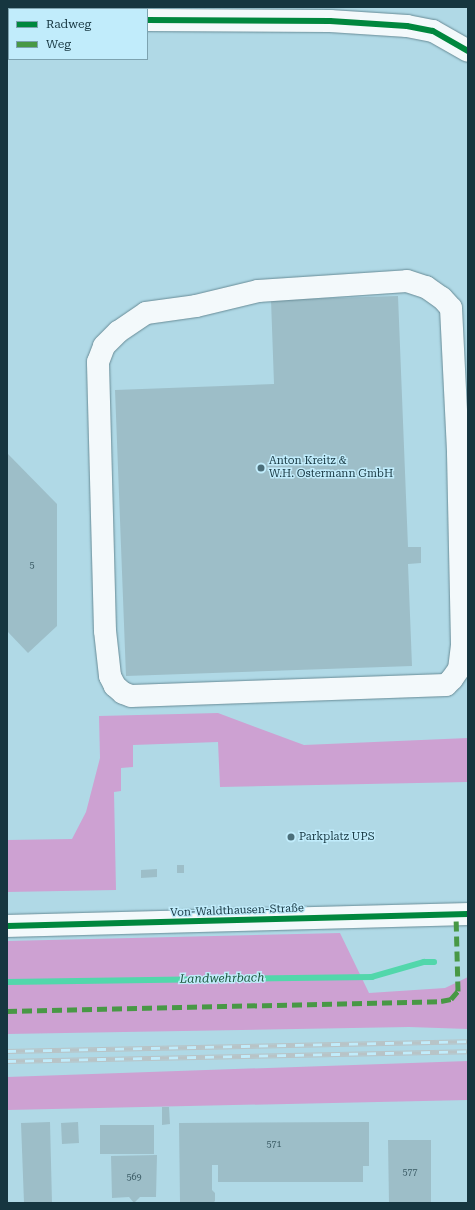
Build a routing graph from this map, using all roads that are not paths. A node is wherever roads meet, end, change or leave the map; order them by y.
1 (148, 20) edge
2 (468, 51) edge
3 (463, 453) edge
4 (468, 914) edge
5 (7, 926) edge

1 - 2 street
3 - 3 street
4 - 5 street, Von-Waldthausen-Straße

